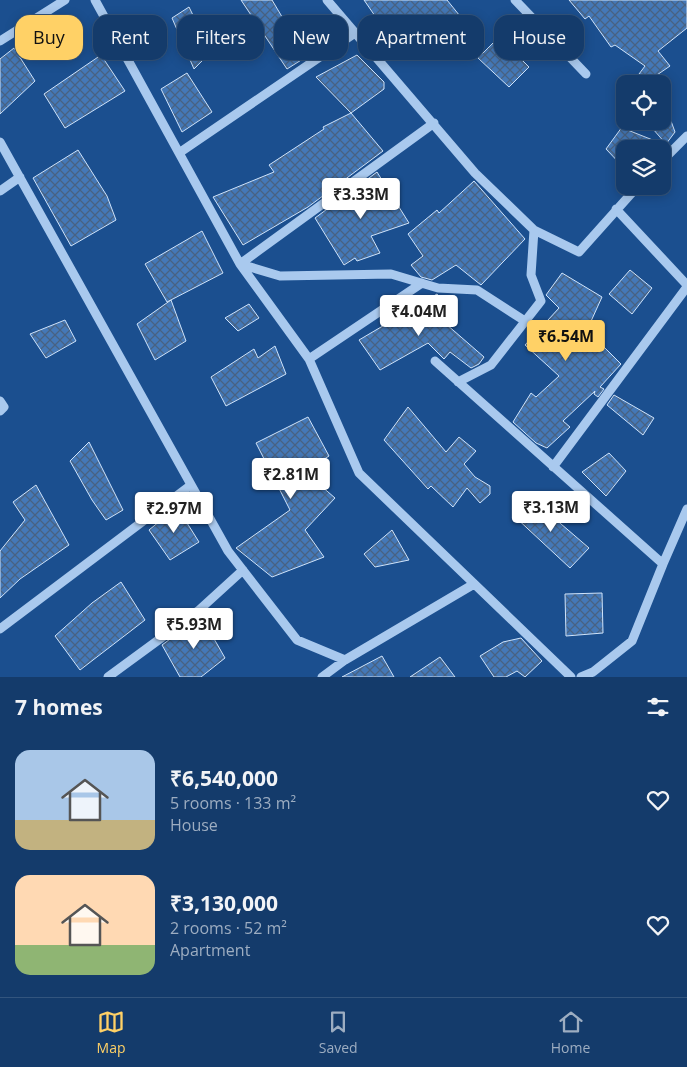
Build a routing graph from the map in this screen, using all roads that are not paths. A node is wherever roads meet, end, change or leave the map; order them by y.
1 (65, 0) edge
2 (95, 0) edge
3 (327, 0) edge
4 (515, 0) edge
5 (355, 33) junction
6 (0, 41) edge
7 (586, 74) dead end
8 (434, 123) junction
9 (687, 136) edge
10 (0, 142) edge
11 (671, 152) edge
12 (179, 153) junction
13 (20, 177) junction
14 (0, 190) edge
15 (629, 195) edge
16 (616, 209) junction
17 (534, 230) junction
18 (240, 264) junction
19 (422, 283) junction
20 (687, 286) edge
21 (525, 321) junction
22 (309, 359) junction
23 (435, 362) dead end
24 (458, 382) junction
25 (0, 401) edge
26 (0, 411) edge
27 (553, 467) junction
28 (191, 485) junction
29 (687, 510) edge
30 (663, 564) junction
31 (243, 570) junction
32 (474, 584) junction
33 (0, 629) edge
34 (345, 660) junction
35 (108, 677) edge
36 (322, 677) edge
37 (571, 677) edge
38 (581, 677) edge

1 - 6 street
2 - 12 street
3 - 5 street
4 - 7 street
5 - 8 street
5 - 12 street
8 - 17 street
8 - 18 street
9 - 11 street
10 - 13 street
12 - 18 street
13 - 14 street
13 - 28 street
15 - 16 street
16 - 17 street
16 - 20 street
17 - 21 street
18 - 19 street
18 - 22 street
19 - 21 street
19 - 22 street
20 - 27 street
21 - 24 street
22 - 32 street
23 - 24 street
24 - 27 street
25 - 26 street
27 - 30 street
28 - 31 street
28 - 33 street
29 - 30 street
30 - 38 street
31 - 34 street
31 - 35 street
32 - 34 street
32 - 37 street
34 - 36 street

